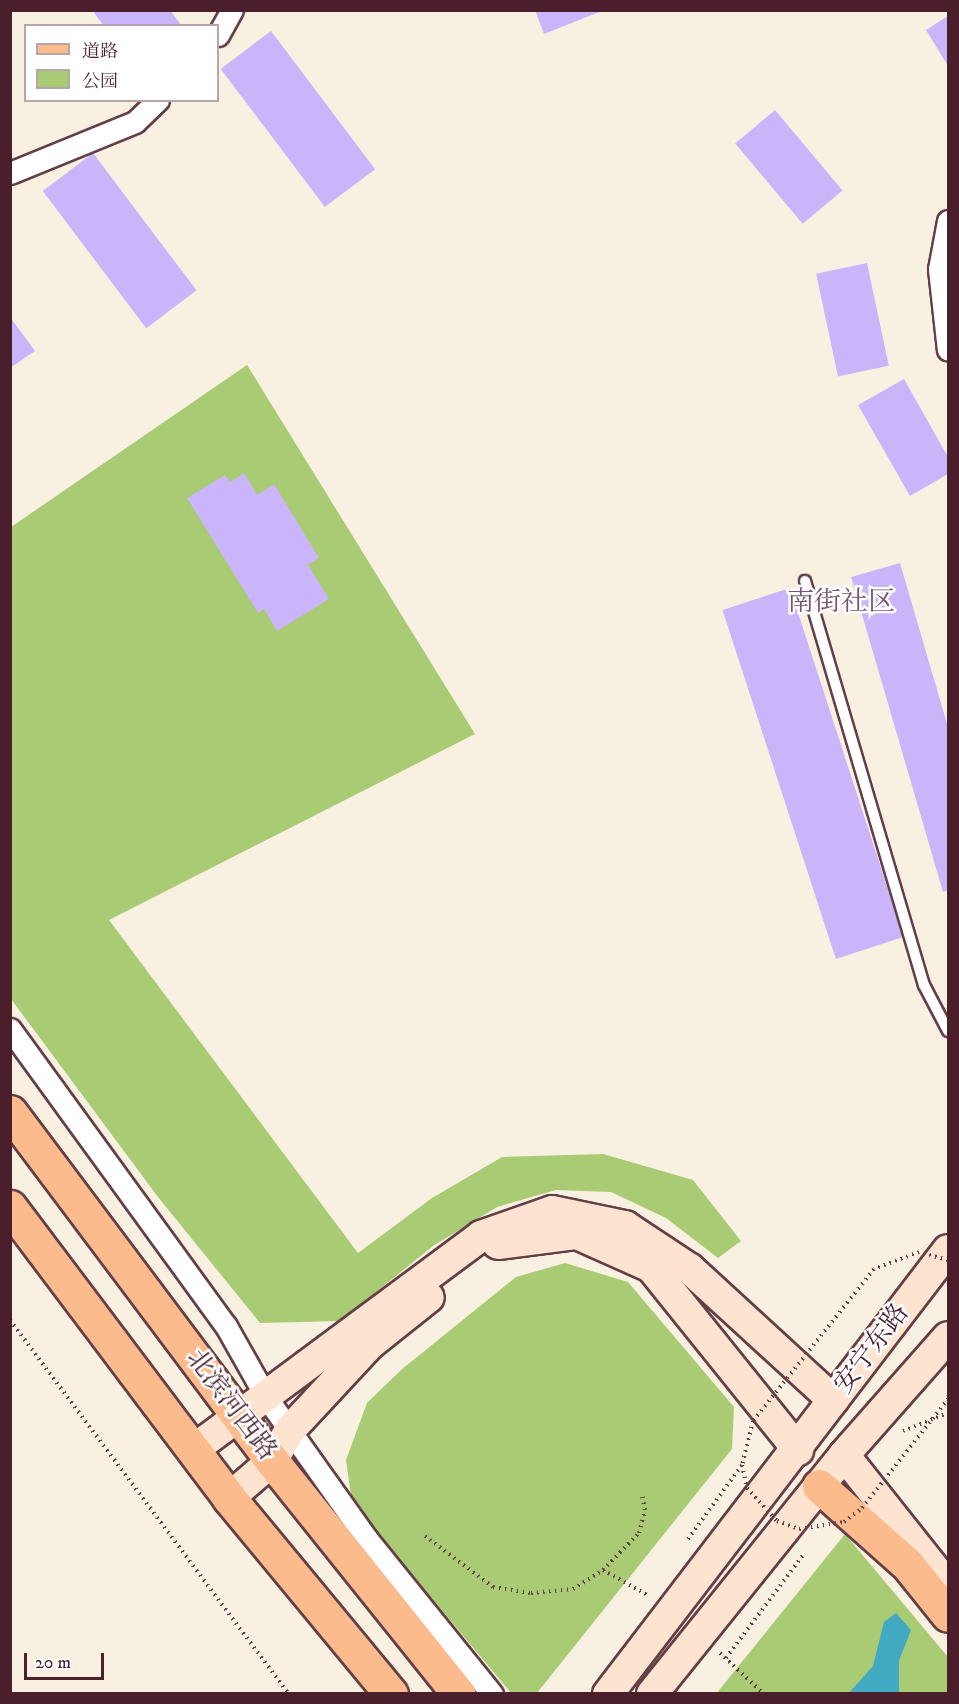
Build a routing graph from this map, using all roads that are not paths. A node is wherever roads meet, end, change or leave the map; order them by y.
1 (232, 10) edge
2 (219, 33) edge
3 (156, 102) edge
4 (10, 172) edge
5 (948, 221) edge
6 (948, 350) edge
7 (805, 581) dead end
8 (10, 1029) edge
9 (948, 1031) edge
10 (10, 1112) edge
11 (10, 1207) edge
12 (948, 1250) edge
13 (948, 1337) edge
14 (266, 1397) junction
15 (833, 1400) junction
16 (239, 1414) junction
17 (290, 1430) junction
18 (193, 1450) junction
19 (798, 1450) junction
20 (844, 1455) junction
21 (272, 1461) junction
22 (819, 1486) junction
23 (229, 1497) junction
24 (948, 1586) edge
25 (948, 1615) edge
26 (391, 1694) edge
27 (459, 1694) edge
28 (492, 1694) edge
29 (608, 1694) edge
30 (652, 1694) edge

1 - 2 street
3 - 4 street
5 - 6 street
7 - 9 lane
8 - 14 street
10 - 16 main road, 北滨河西路
11 - 18 main road
12 - 15 main road, 安宁东路
13 - 20 main road
14 - 15 main road
14 - 16 main road
14 - 17 street
15 - 19 main road, 安宁东路
16 - 18 main road
16 - 21 main road, 北滨河西路
17 - 19 main road
17 - 21 main road
17 - 28 street
18 - 23 main road
19 - 29 main road, 安宁东路
20 - 22 main road
20 - 24 main road
21 - 23 main road
21 - 27 main road, 北滨河西路
22 - 25 main road
22 - 30 main road
23 - 26 main road

